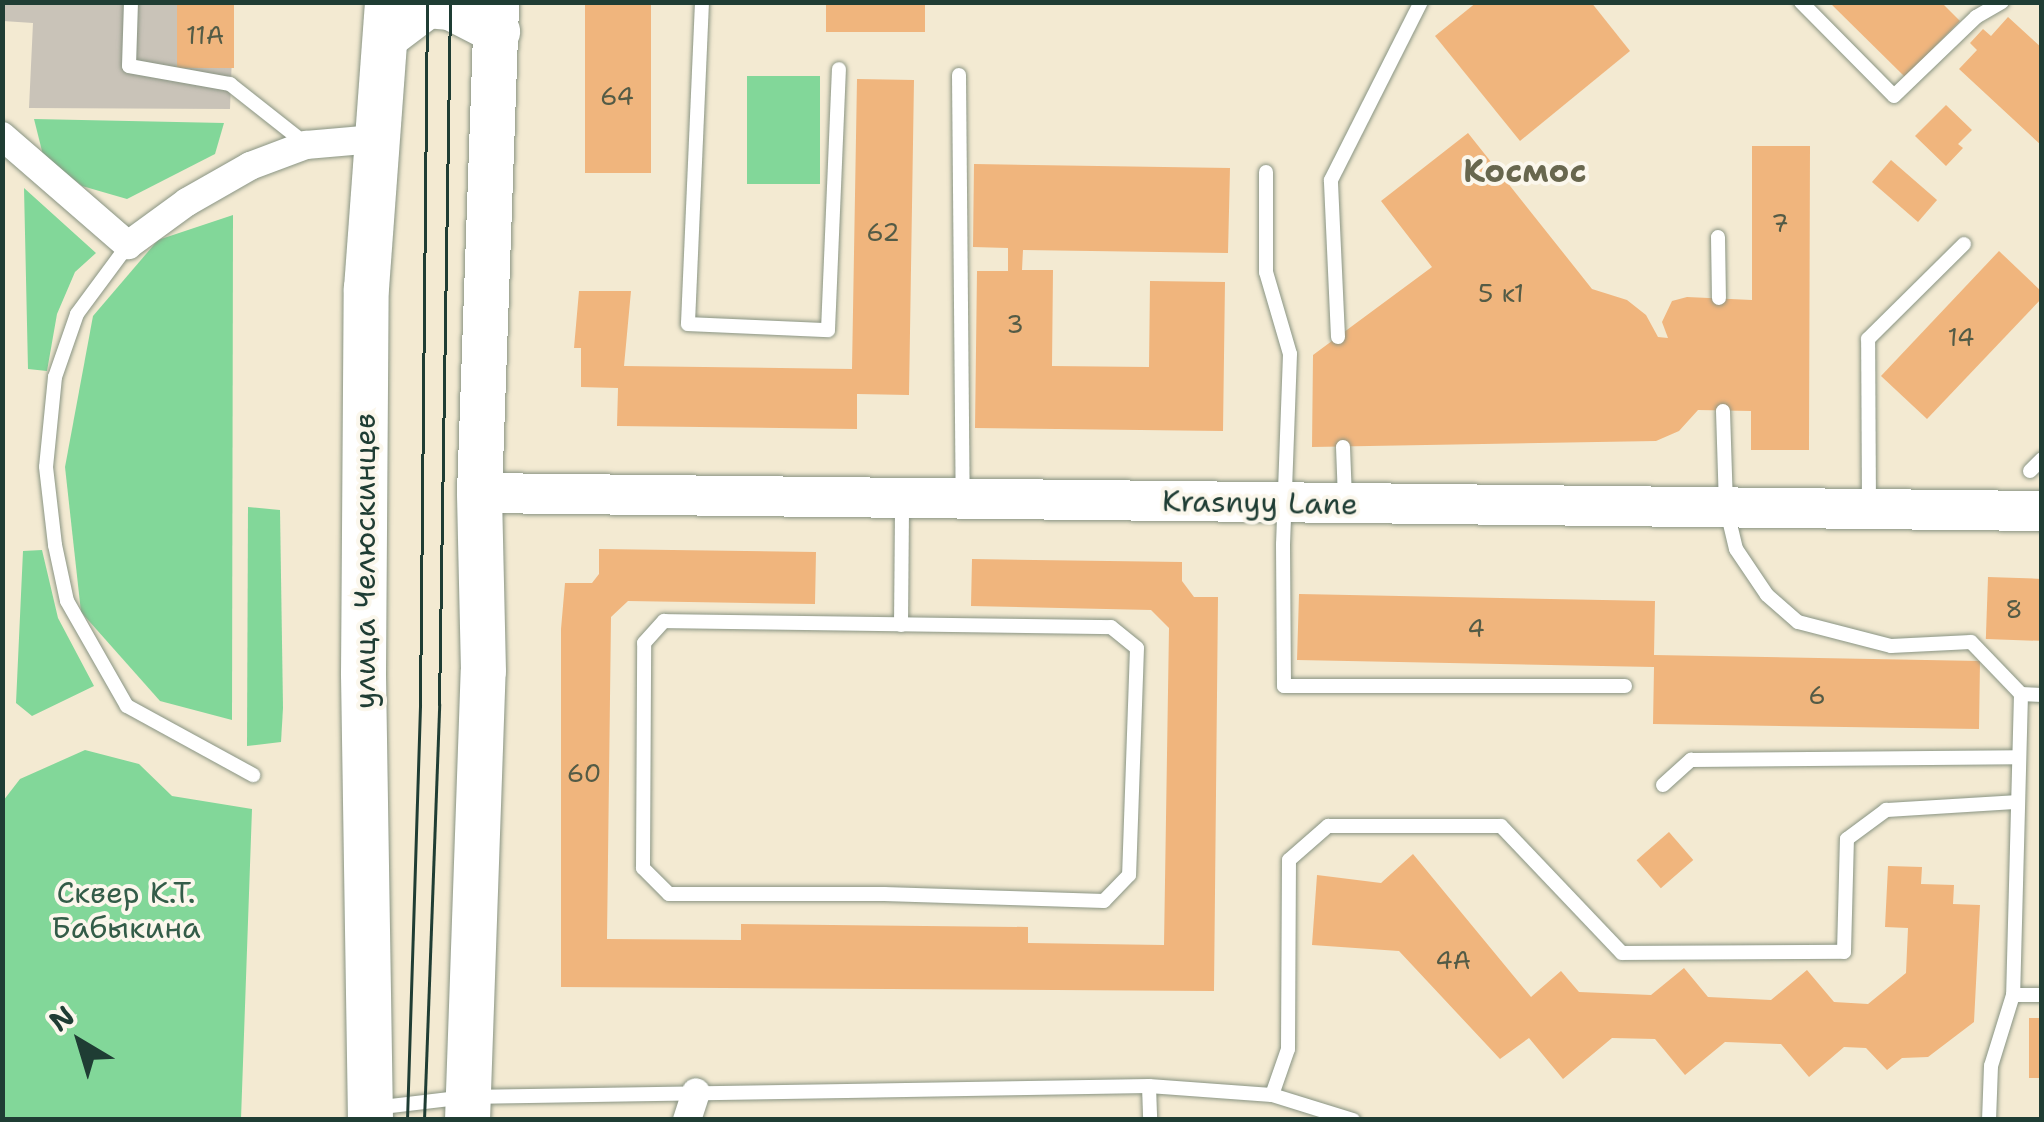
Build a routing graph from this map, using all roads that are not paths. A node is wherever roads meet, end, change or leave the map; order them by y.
1 (131, 2) edge
2 (702, 2) edge
3 (1421, 2) edge
4 (1802, 2) edge
5 (2002, 2) edge
6 (497, 16) edge
7 (387, 19) edge
8 (839, 69) dead end
9 (959, 76) dead end
10 (2, 136) edge
11 (375, 139) junction
12 (306, 145) junction
13 (1266, 172) dead end
14 (1718, 237) dead end
15 (1964, 244) dead end
16 (128, 245) junction
17 (1720, 298) dead end
18 (1338, 337) dead end
19 (1722, 411) dead end
20 (1343, 447) dead end
21 (2042, 459) edge
22 (2030, 471) dead end
23 (479, 493) junction
24 (902, 500) junction
25 (962, 500) junction
26 (1284, 503) junction
27 (1345, 504) junction
28 (1726, 507) junction
29 (1869, 509) junction
30 (2042, 512) edge
31 (901, 625) junction
32 (1625, 686) dead end
33 (2021, 694) junction
34 (2042, 695) edge
35 (2019, 758) junction
36 (253, 775) dead end
37 (1663, 785) dead end
38 (2016, 802) junction
39 (2013, 995) junction
40 (2042, 995) edge
41 (1149, 1086) junction
42 (1272, 1094) junction
43 (691, 1106) edge
44 (466, 1108) edge
45 (370, 1114) edge
46 (1150, 1120) edge
47 (1353, 1120) edge
48 (1989, 1120) edge

1 - 12 lane
2 - 8 lane
3 - 18 lane
4 - 5 lane
6 - 7 main road
6 - 23 main road
7 - 11 main road, улица Челюскинцев
9 - 25 lane
10 - 16 street
11 - 12 street
11 - 45 main road, улица Челюскинцев
12 - 16 street
13 - 26 lane
14 - 17 lane
15 - 29 lane
16 - 36 lane
19 - 28 lane
20 - 27 lane
21 - 22 lane
23 - 24 street, Krasnyy Lane
23 - 44 main road
24 - 25 street, Krasnyy Lane
24 - 31 lane
25 - 26 street, Krasnyy Lane
26 - 27 street, Krasnyy Lane
26 - 32 lane
27 - 28 street, Krasnyy Lane
28 - 29 street, Krasnyy Lane
28 - 33 lane
29 - 30 street, Krasnyy Lane
31 - 31 lane
33 - 34 lane
33 - 35 lane
35 - 37 lane
35 - 38 lane
38 - 39 lane
38 - 42 lane
39 - 40 lane
39 - 48 lane
41 - 42 lane
41 - 43 lane
41 - 46 lane
42 - 47 lane
43 - 44 lane
44 - 45 lane

